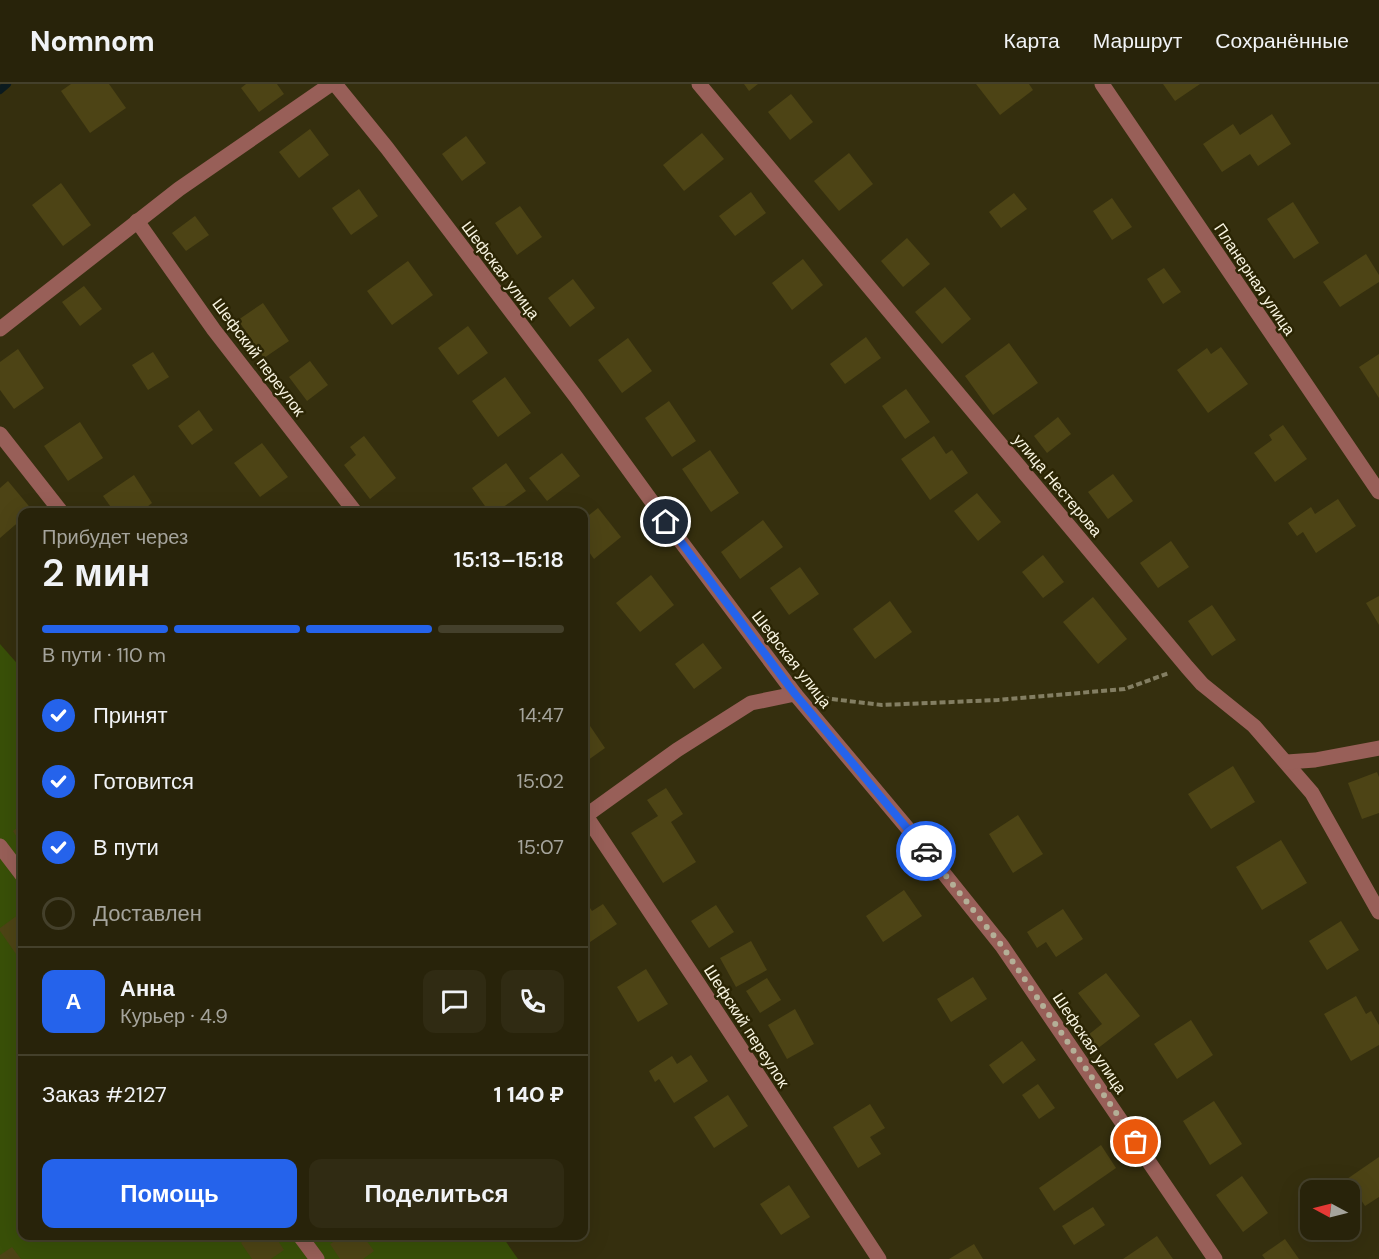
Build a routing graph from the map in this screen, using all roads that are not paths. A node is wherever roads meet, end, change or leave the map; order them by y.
1 (333, 84) edge
2 (699, 84) edge
3 (1102, 84) edge
4 (138, 221) junction
5 (0, 329) edge
6 (0, 434) edge
7 (1379, 492) edge
8 (58, 508) edge
9 (352, 508) edge
10 (795, 694) junction
11 (1379, 748) edge
12 (1287, 762) junction
13 (588, 812) edge
14 (588, 821) edge
15 (0, 846) edge
16 (18, 870) edge
17 (1379, 912) edge
18 (303, 1240) edge
19 (317, 1259) edge
20 (879, 1259) edge
21 (1215, 1259) edge

1 - 4 street
1 - 10 street, Шефская улица
2 - 12 street, улица Нестерова
3 - 7 street, Планерная улица
4 - 5 street
4 - 9 street, Шефский переулок
6 - 8 street
10 - 13 street
10 - 21 street, Шефская улица
11 - 12 street
12 - 17 street, улица Нестерова
14 - 20 street, Шефский переулок
15 - 16 street
18 - 19 street

